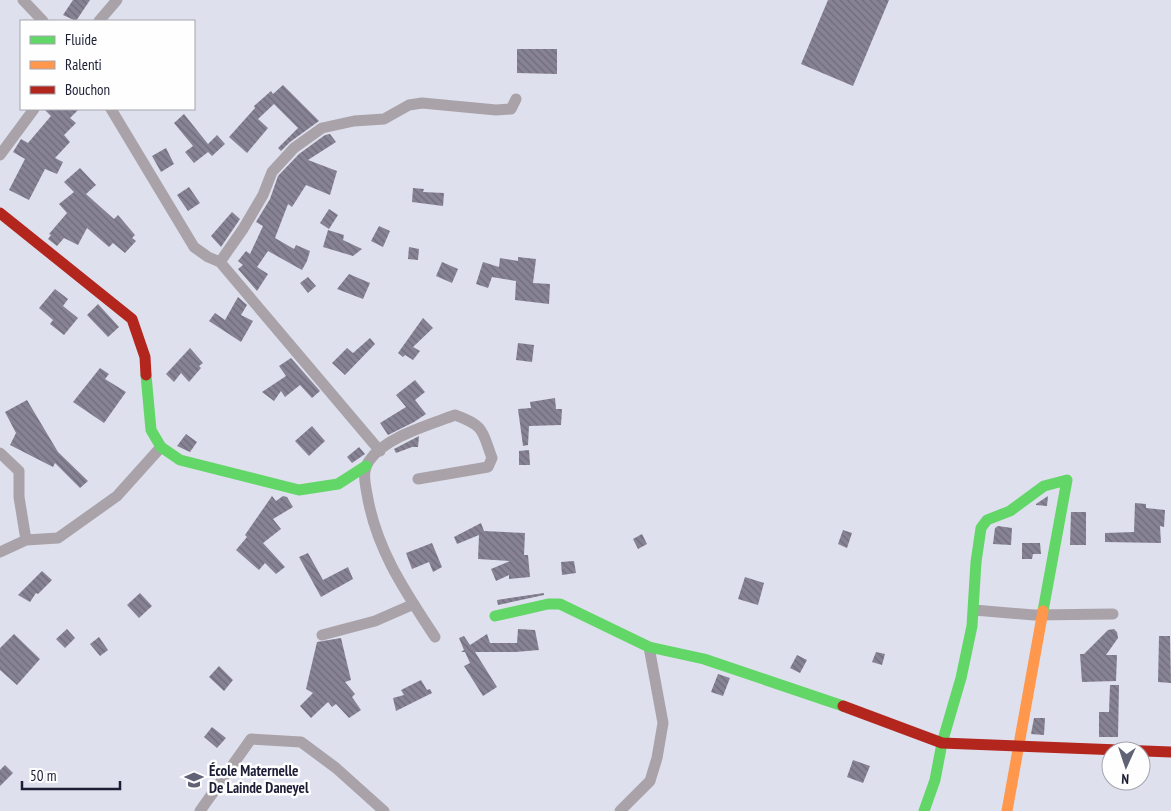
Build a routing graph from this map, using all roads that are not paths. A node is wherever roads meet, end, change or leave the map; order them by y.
1 (22, 0) edge
2 (117, 0) edge
3 (42, 20) edge
4 (100, 20) edge
5 (516, 99) dead end
6 (33, 110) edge
7 (112, 110) edge
8 (0, 155) edge
9 (0, 213) edge
10 (220, 262) junction
11 (160, 447) junction
12 (380, 450) junction
13 (0, 453) edge
14 (366, 466) junction
15 (418, 479) dead end
16 (26, 540) junction
17 (0, 552) edge
18 (414, 604) junction
19 (974, 610) junction
20 (1113, 614) dead end
21 (1042, 615) junction
22 (495, 616) dead end
23 (322, 635) dead end
24 (435, 637) dead end
25 (649, 647) junction
26 (942, 743) junction
27 (1018, 748) junction
28 (1171, 752) edge
29 (200, 811) edge
30 (384, 811) edge
31 (620, 811) edge
32 (924, 811) edge
33 (1007, 811) edge

1 - 3 street
2 - 4 street
5 - 10 street
6 - 8 street
7 - 10 street
9 - 11 street
10 - 12 street
11 - 14 street
11 - 16 street
12 - 14 street
12 - 15 street
13 - 16 street
14 - 18 street
16 - 17 street
18 - 23 street
18 - 24 street
19 - 21 street
19 - 21 street
19 - 26 street
20 - 21 street
21 - 27 street
22 - 25 street
25 - 26 street
25 - 31 street
26 - 27 street
26 - 32 street
27 - 28 street
27 - 33 street
29 - 30 street

